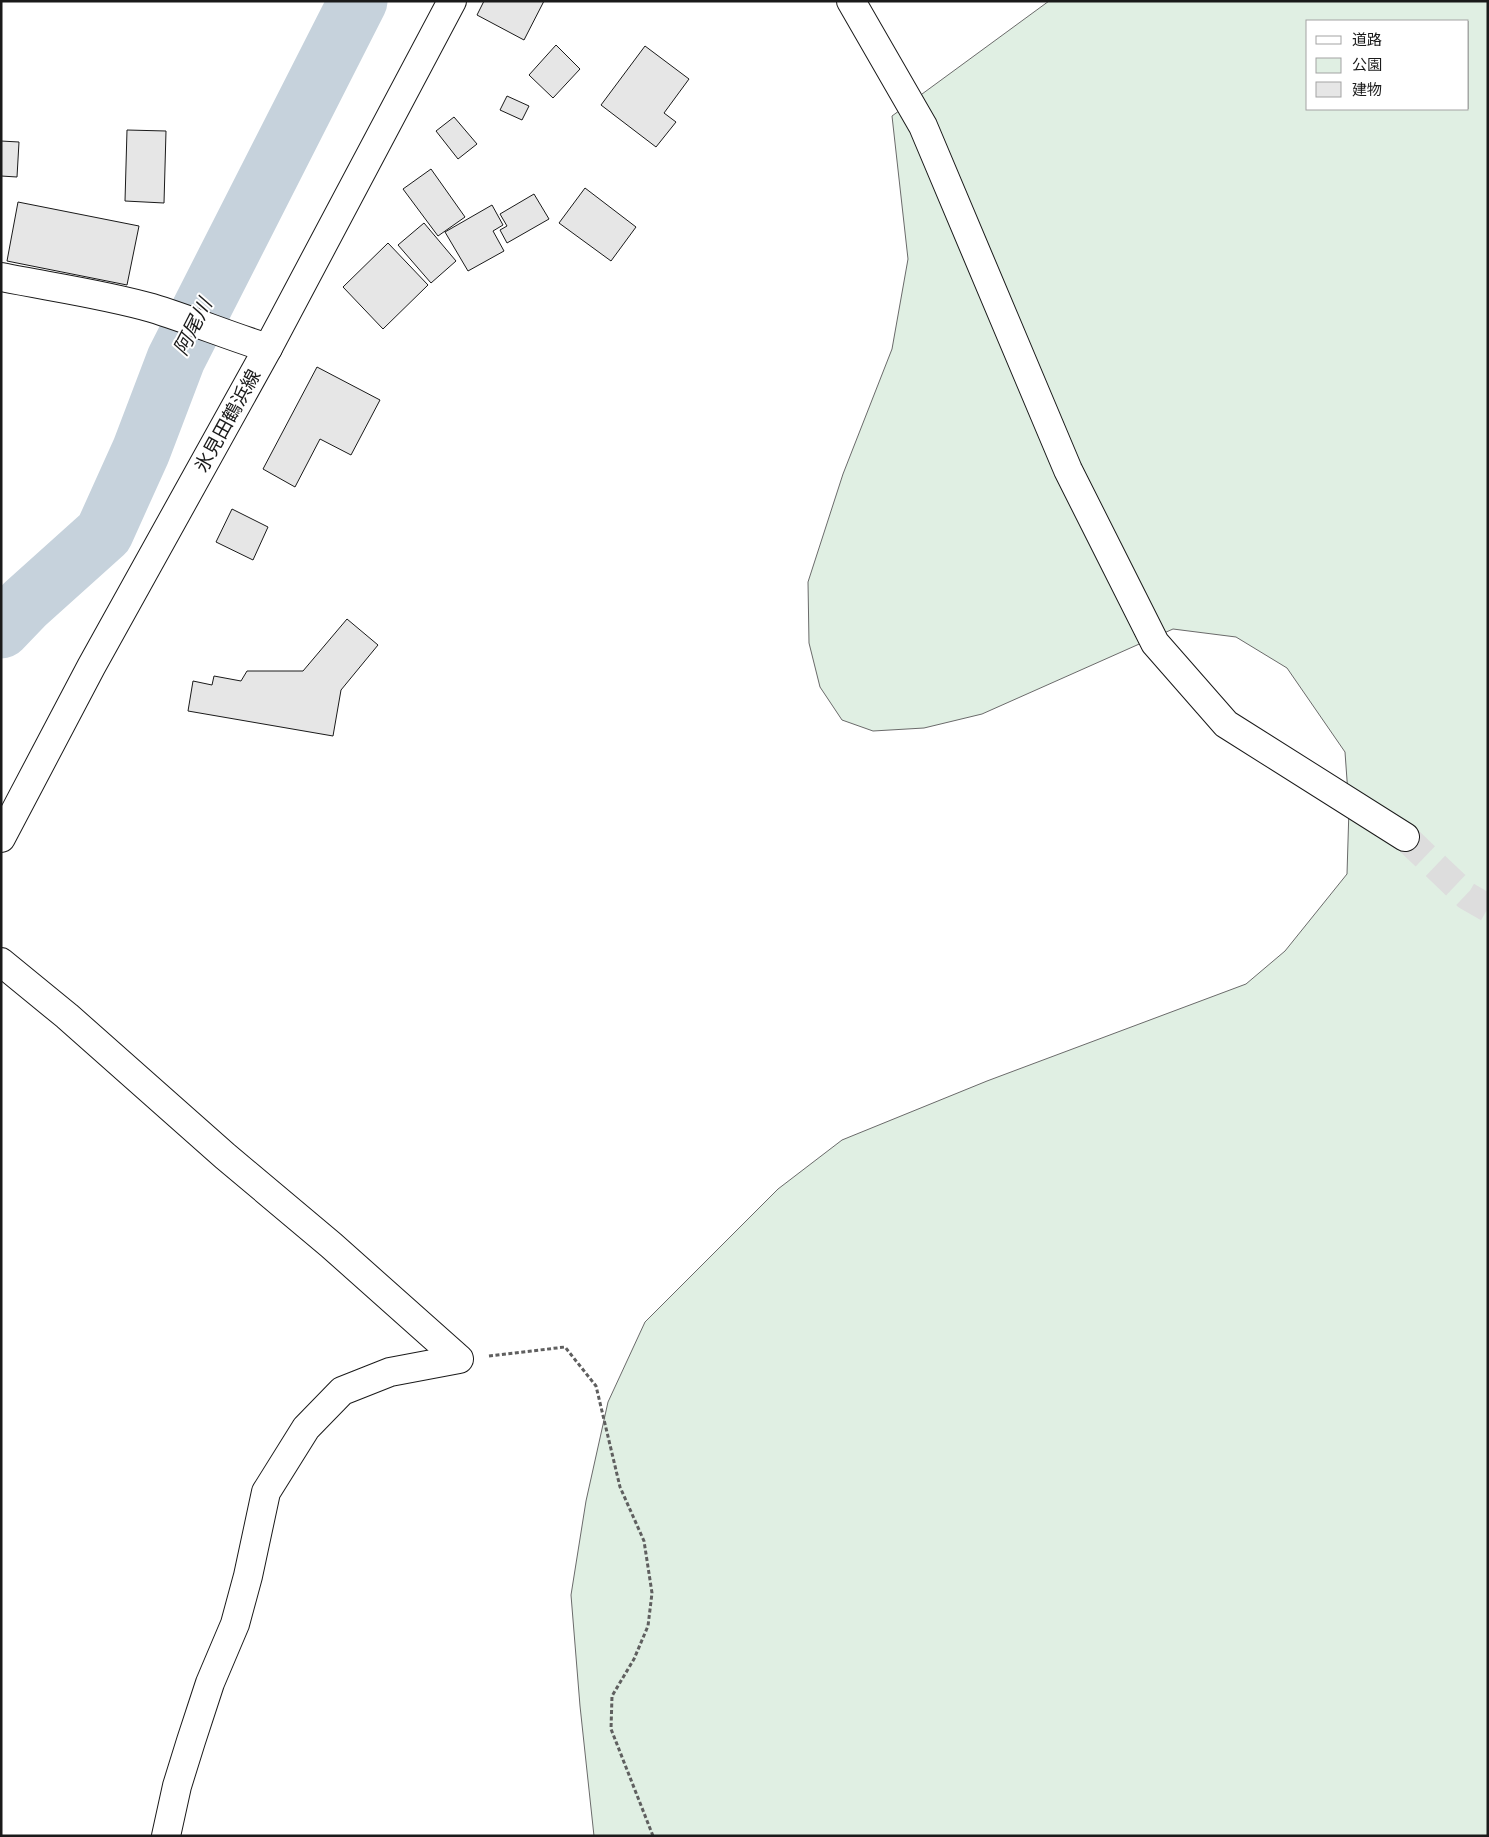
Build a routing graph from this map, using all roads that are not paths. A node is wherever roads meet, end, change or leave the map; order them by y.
1 (452, 1) edge
2 (851, 1) edge
3 (1, 277) edge
4 (268, 348) junction
5 (1405, 837) tunnel mouth
6 (1, 838) edge
7 (1, 962) edge
8 (166, 1836) edge

1 - 4 street, 氷見田鶴浜線
2 - 5 street
3 - 4 street
4 - 6 street, 氷見田鶴浜線
7 - 8 street

